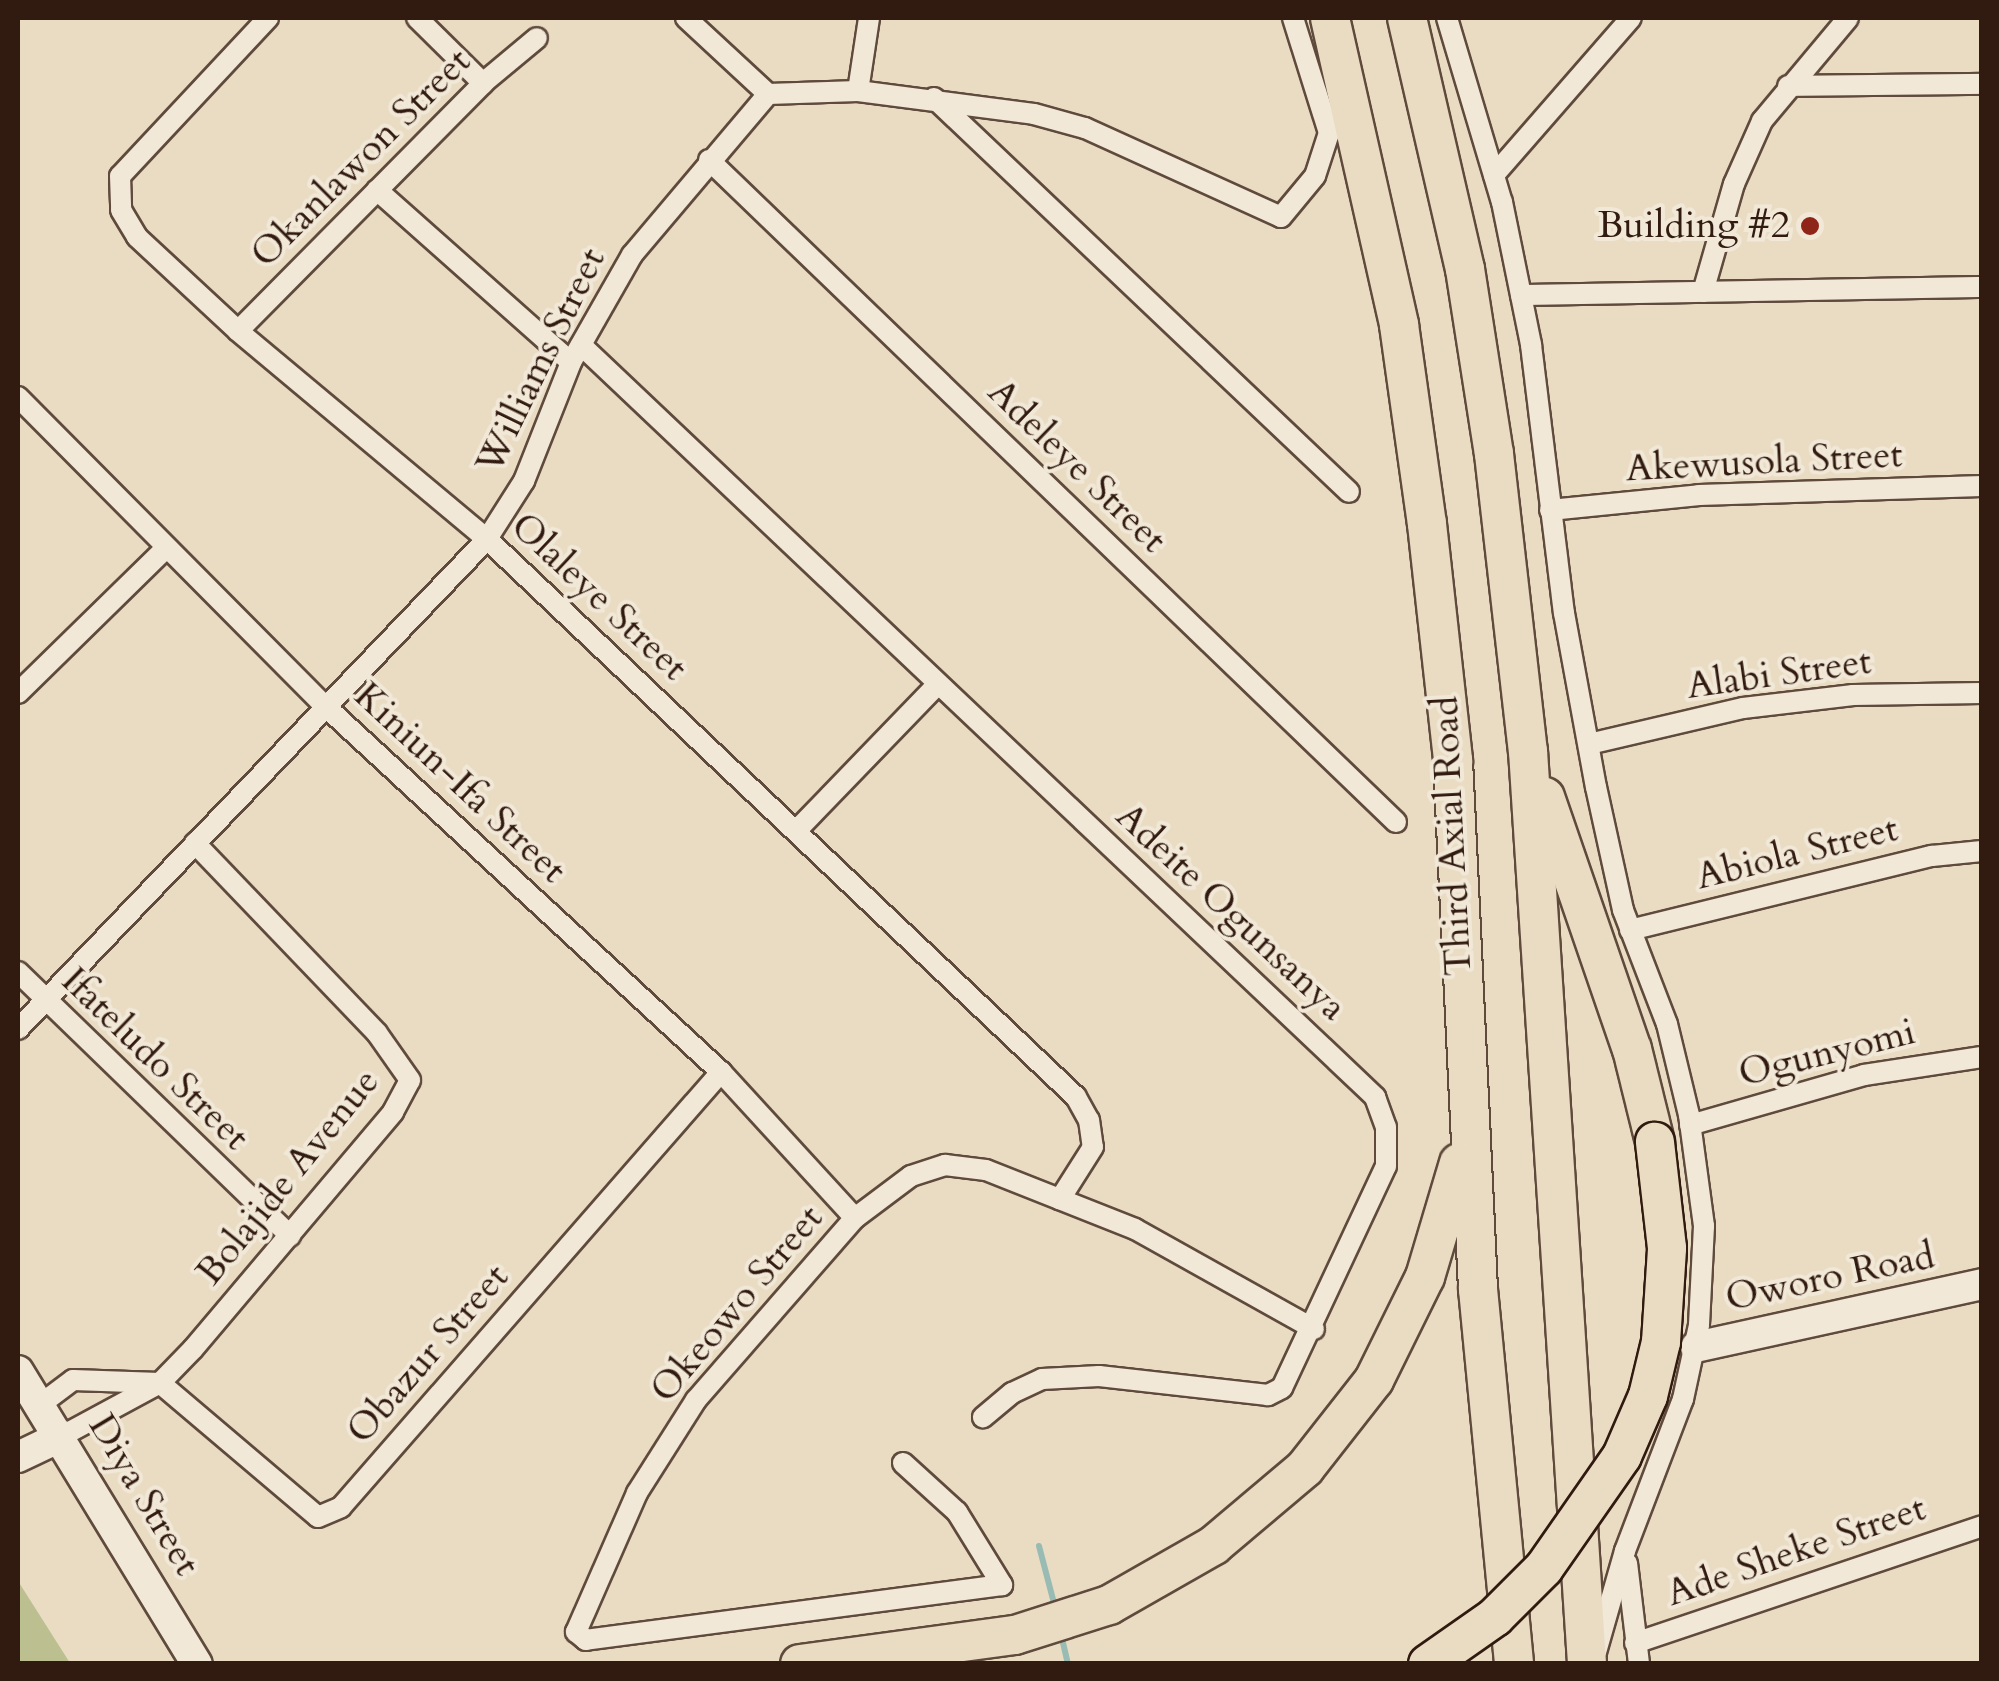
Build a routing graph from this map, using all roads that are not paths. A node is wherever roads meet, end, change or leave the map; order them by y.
1 (268, 18) edge
2 (417, 18) edge
3 (686, 18) edge
4 (870, 18) edge
5 (1293, 18) edge
6 (1330, 18) edge
7 (1408, 18) edge
8 (1447, 18) edge
9 (1631, 18) edge
10 (1848, 18) edge
11 (537, 38) dead end
12 (483, 83) junction
13 (1982, 84) edge
14 (1788, 86) junction
15 (858, 91) junction
16 (768, 94) junction
17 (934, 98) junction
18 (1344, 129) junction
19 (709, 160) junction
20 (1494, 175) junction
21 (376, 190) junction
22 (1982, 286) edge
23 (1703, 292) junction
24 (1521, 295) junction
25 (238, 331) junction
26 (576, 354) junction
27 (18, 397) edge
28 (1982, 486) edge
29 (1349, 492) dead end
30 (1550, 510) junction
31 (487, 540) junction
32 (166, 548) junction
33 (21, 684) edge
34 (938, 684) junction
35 (1982, 693) edge
36 (324, 705) junction
37 (1588, 744) junction
38 (1528, 751) junction
39 (1396, 822) dead end
40 (796, 831) junction
41 (195, 843) junction
42 (1982, 851) edge
43 (1630, 930) junction
44 (18, 972) edge
45 (42, 1002) junction
46 (18, 1029) edge
47 (1982, 1057) edge
48 (720, 1072) junction
49 (1690, 1125) junction
50 (1466, 1130) junction
51 (1060, 1199) junction
52 (856, 1218) junction
53 (290, 1236) junction
54 (1982, 1284) edge
55 (1314, 1329) junction
56 (1696, 1347) junction
57 (18, 1371) edge
58 (160, 1383) junction
59 (29, 1411) edge
60 (984, 1417) dead end
61 (62, 1436) junction
62 (18, 1457) edge
63 (903, 1462) dead end
64 (1982, 1526) edge
65 (1625, 1551) junction
66 (1637, 1653) edge
67 (197, 1664) edge
68 (800, 1664) edge
69 (1428, 1664) edge
70 (1514, 1664) edge
71 (1590, 1664) edge

1 - 25 street, Olaleye Street
2 - 12 street
3 - 16 street
4 - 15 street
5 - 18 street
6 - 18 highway, Third Axial Road
7 - 38 highway, Third Axial Road
8 - 20 street
9 - 20 street
10 - 14 street
11 - 12 street, Okanlawon Street
12 - 21 street, Okanlawon Street
13 - 14 street
14 - 23 street
15 - 16 street
15 - 17 street
16 - 19 street, Williams Street
17 - 18 street
17 - 29 street
18 - 50 highway, Third Axial Road
19 - 26 street, Williams Street
19 - 39 street, Adeleye Street
20 - 24 street
21 - 25 street, Okanlawon Street
21 - 26 street, Adeite Ogunsanya
22 - 23 street
23 - 24 street
24 - 30 street
25 - 31 street, Olaleye Street
26 - 31 street, Williams Street
26 - 34 street, Adeite Ogunsanya
27 - 32 street, Kiniun-Ifa Street
28 - 30 street, Akewusola Street
30 - 37 street
31 - 36 street, Williams Street
31 - 40 street, Olaleye Street
32 - 33 street
32 - 36 street, Kiniun-Ifa Street
34 - 40 street
34 - 55 street, Adeite Ogunsanya
35 - 37 street, Alabi Street
36 - 41 street, Williams Street
36 - 48 street, Kiniun-Ifa Street
37 - 43 street
38 - 69 highway, bridge
38 - 71 highway, Third Axial Road
40 - 51 street, Olaleye Street
41 - 45 street, Williams Street
41 - 53 street, Bolajide Avenue
42 - 43 street, Abiola Street
43 - 49 street
44 - 45 street, Ifateludo Street
45 - 46 street, Williams Street
45 - 53 street, Ifateludo Street
47 - 49 street, Ogunyomi
48 - 52 street, Kiniun-Ifa Street
48 - 58 street, Obazur Street
49 - 56 street
50 - 68 highway
50 - 70 highway, Third Axial Road
51 - 52 street, Okeowo Street
51 - 55 street, Okeowo Street
52 - 63 street, Okeowo Street
53 - 58 street, Bolajide Avenue
54 - 56 main road, Oworo Road
55 - 60 street, Adeite Ogunsanya
56 - 65 street
57 - 59 main road, Diya Street
58 - 59 street
58 - 61 street, Bolajide Avenue
59 - 61 main road, Diya Street
61 - 62 main road
61 - 67 main road, Diya Street
64 - 66 street, Ade Sheke Street
65 - 66 street
65 - 71 street

